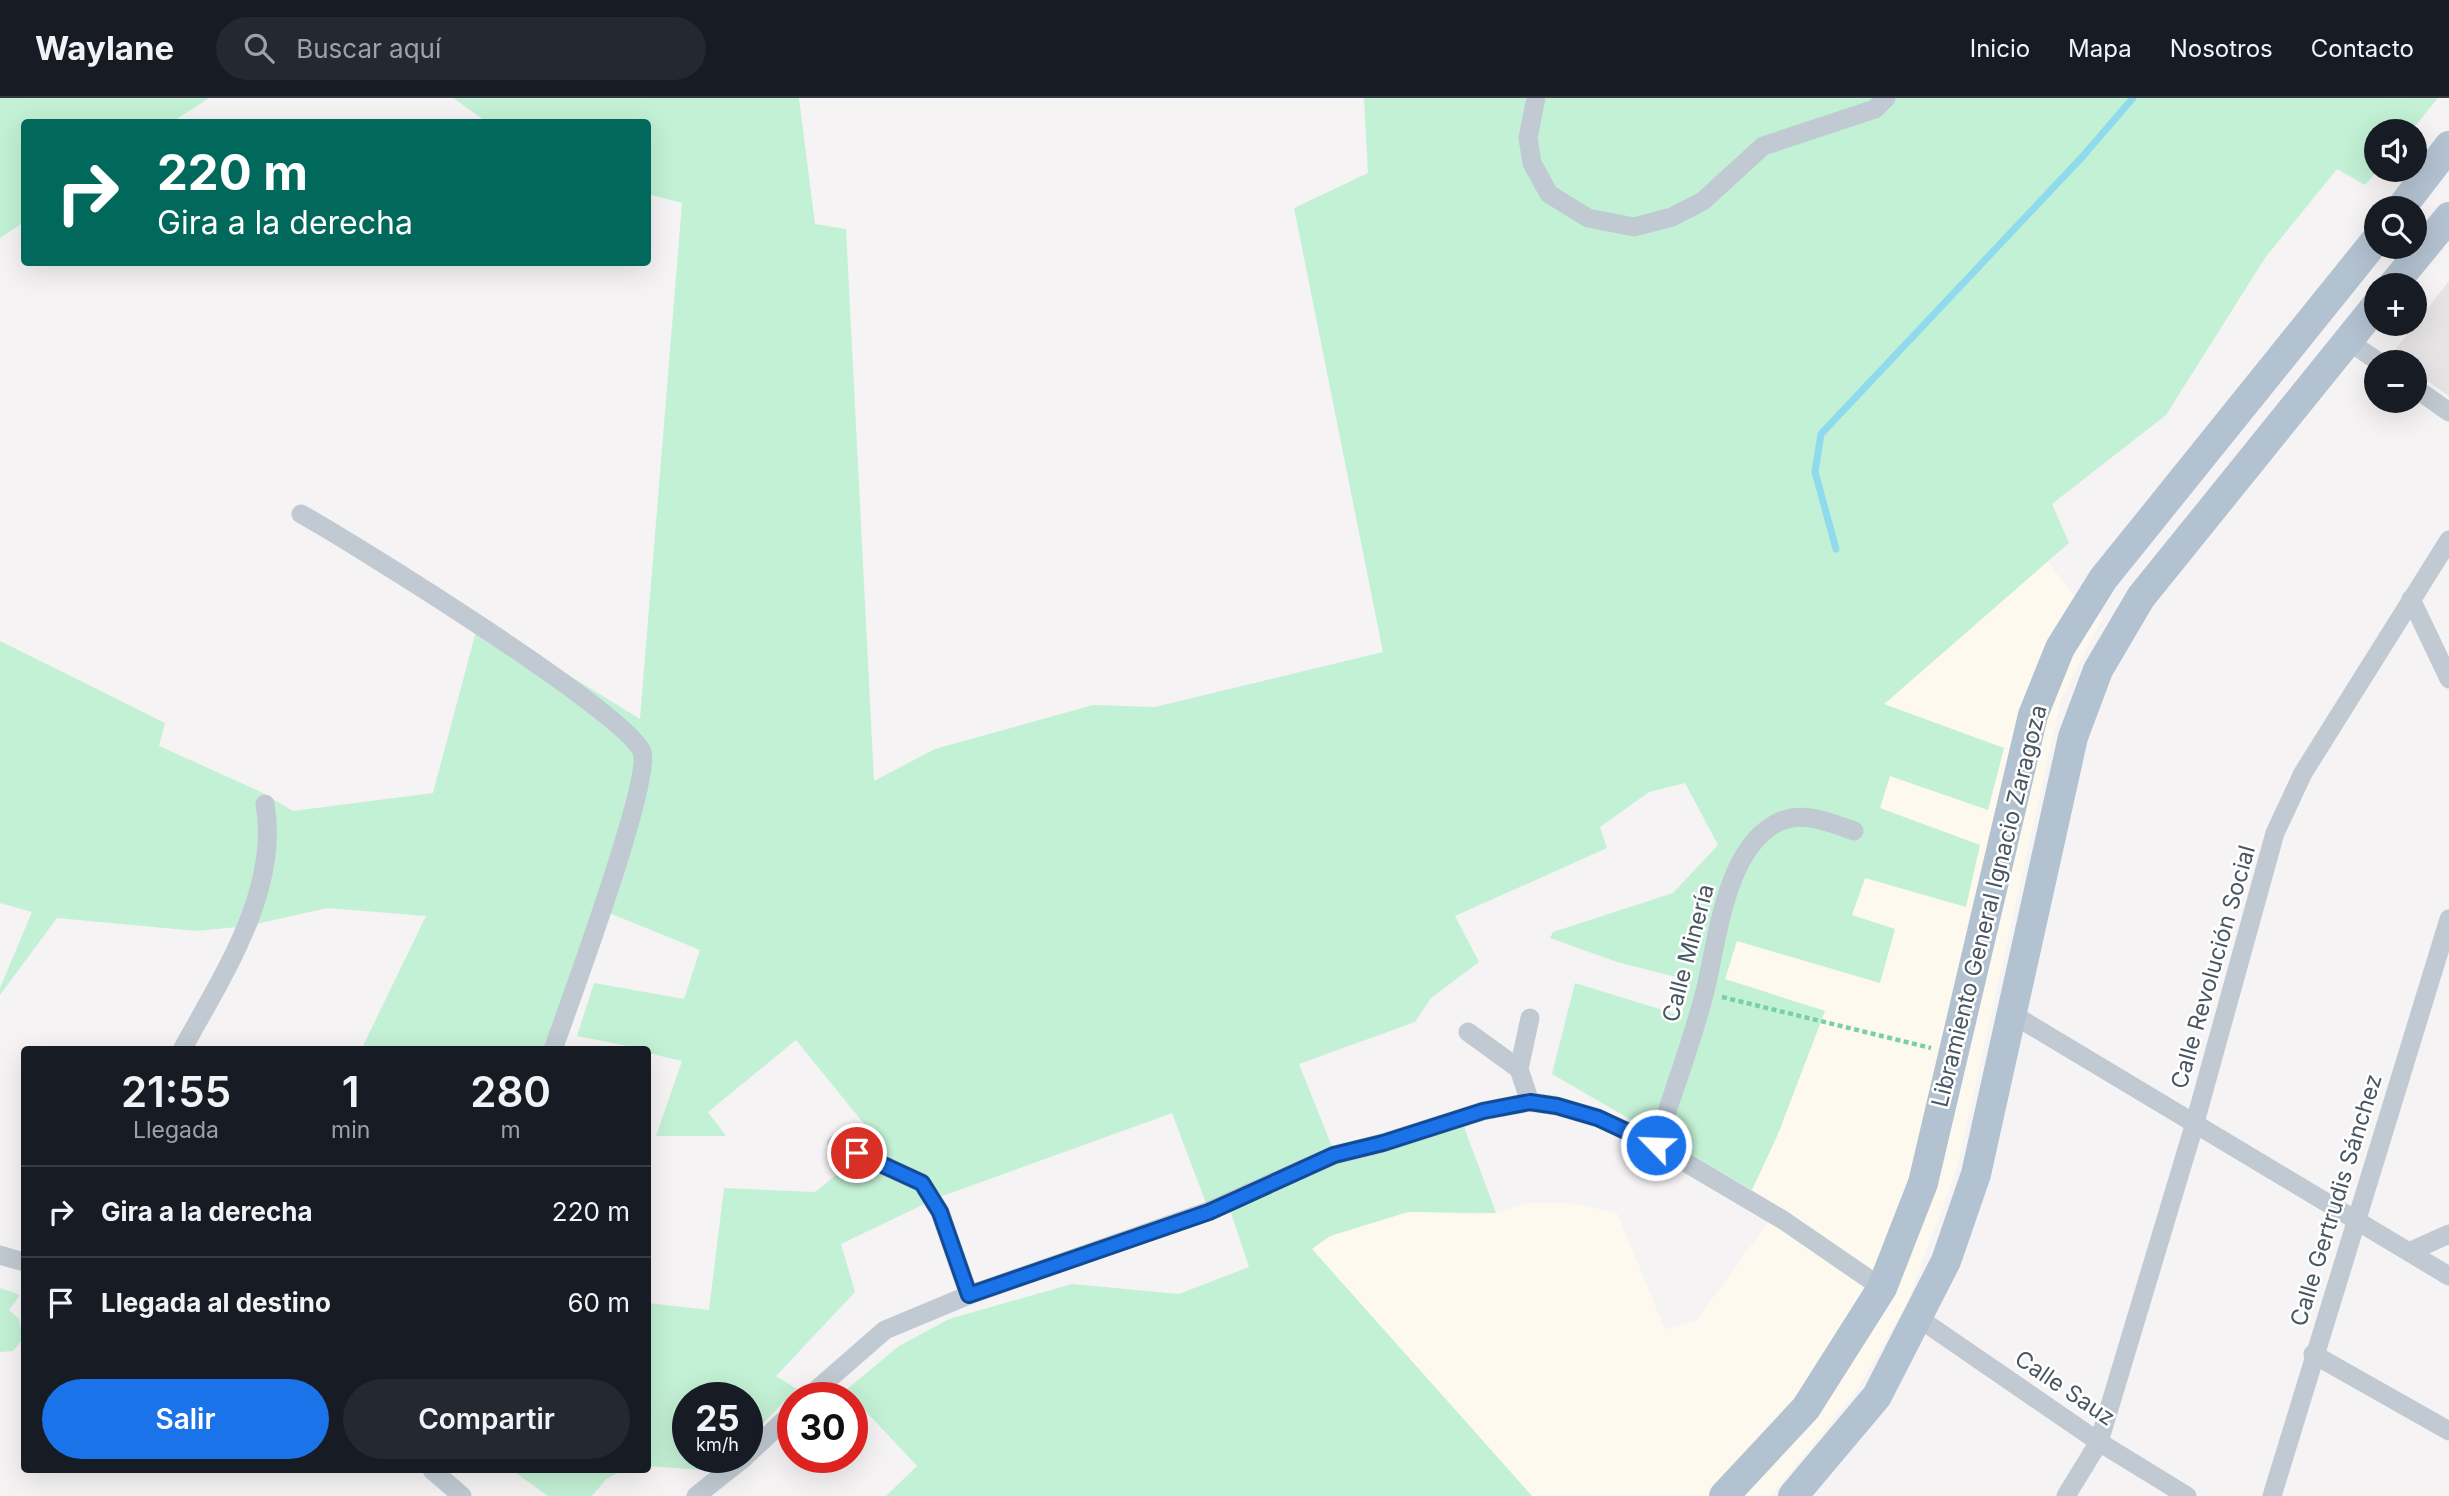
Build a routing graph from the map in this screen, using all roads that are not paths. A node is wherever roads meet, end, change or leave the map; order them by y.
1 (1536, 98) edge
2 (1886, 98) edge
3 (2449, 146) edge
4 (2410, 196) edge
5 (2449, 217) edge
6 (2364, 255) edge
7 (2403, 273) edge
8 (2364, 321) edge
9 (2348, 341) junction
10 (2364, 352) edge
11 (2427, 396) edge
12 (2449, 412) edge
13 (301, 514) dead end
14 (2449, 540) edge
15 (2412, 599) junction
16 (2449, 679) edge
17 (265, 804) dead end
18 (1854, 831) dead end
19 (2449, 919) edge
20 (2012, 1014) junction
21 (1531, 1018) dead end
22 (1468, 1032) dead end
23 (184, 1046) edge
24 (554, 1046) edge
25 (1519, 1069) junction
26 (1530, 1102) junction
27 (2194, 1126) junction
28 (837, 1144) dead end
29 (1656, 1145) junction
30 (2356, 1221) junction
31 (2449, 1234) edge
32 (2409, 1252) junction
33 (0, 1255) edge
34 (21, 1261) edge
35 (2449, 1276) edge
36 (1882, 1288) junction
37 (969, 1295) junction
38 (1917, 1317) junction
39 (2313, 1354) junction
40 (825, 1382) edge
41 (777, 1427) edge
42 (2449, 1431) edge
43 (763, 1440) edge
44 (2099, 1442) junction
45 (435, 1473) edge
46 (724, 1473) edge
47 (462, 1496) edge
48 (696, 1496) edge
49 (1724, 1496) edge
50 (1793, 1496) edge
51 (2066, 1496) edge
52 (2188, 1496) edge
53 (2272, 1496) edge

1 - 2 street
3 - 4 main road
5 - 7 main road
6 - 36 main road, Libramiento General Ignacio Zaragoza
8 - 9 main road, Libramiento General Ignacio Zaragoza
9 - 10 street
9 - 20 main road, Libramiento General Ignacio Zaragoza
11 - 12 street
13 - 24 street
14 - 15 street, Calle Revolución Social
15 - 16 street
15 - 27 street, Calle Revolución Social
17 - 23 street
18 - 29 street, Calle Minería
19 - 30 street, Calle Gertrudis Sánchez
20 - 27 street
20 - 38 main road, Libramiento General Ignacio Zaragoza
21 - 25 street
22 - 25 street
25 - 26 street
26 - 29 street
26 - 37 street
27 - 30 street
27 - 44 street, Calle Revolución Social
28 - 37 street
29 - 36 street
30 - 32 street
30 - 39 street, Calle Gertrudis Sánchez
31 - 32 street
32 - 35 street
33 - 34 street
36 - 49 main road, Libramiento General Ignacio Zaragoza
37 - 40 street
38 - 44 street, Calle Sauz
38 - 50 main road, Libramiento General Ignacio Zaragoza
39 - 42 street
39 - 53 street, Calle Gertrudis Sánchez
41 - 43 street
44 - 51 street, Calle Revolución Social
44 - 52 street, Calle Sauz
45 - 47 street
46 - 48 street

